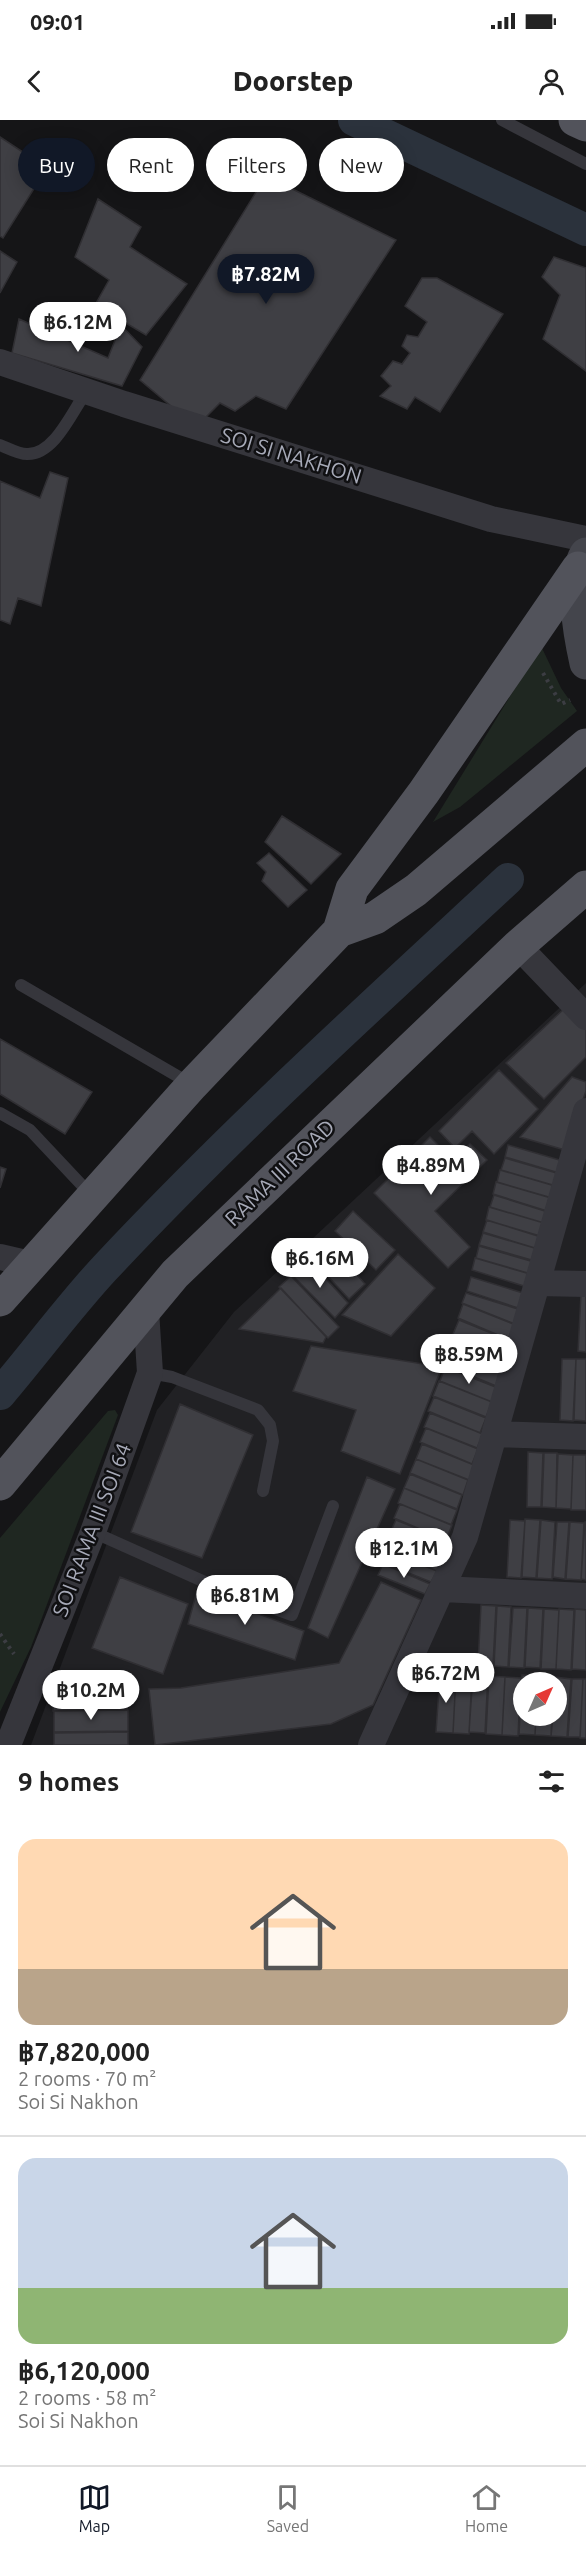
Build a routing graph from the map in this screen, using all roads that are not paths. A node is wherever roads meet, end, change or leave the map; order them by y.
1 (502, 120) edge
2 (575, 120) edge
3 (586, 125) edge
4 (586, 164) edge
5 (0, 362) edge
6 (86, 392) junction
7 (0, 445) edge
8 (583, 554) edge
9 (586, 663) edge
10 (586, 745) edge
11 (586, 887) edge
12 (339, 931) junction
13 (518, 946) junction
14 (21, 985) dead end
15 (586, 1017) edge
16 (192, 1085) junction
17 (586, 1111) edge
18 (0, 1113) edge
19 (92, 1196) junction
20 (15, 1261) edge
21 (538, 1283) junction
22 (586, 1284) edge
23 (0, 1300) edge
24 (146, 1310) junction
25 (150, 1373) junction
26 (495, 1434) junction
27 (586, 1437) edge
28 (0, 1484) edge
29 (263, 1491) dead end
30 (333, 1506) dead end
31 (93, 1532) junction
32 (442, 1589) junction
33 (586, 1596) edge
34 (8, 1745) edge
35 (371, 1745) edge

1 - 4 lane
2 - 3 main road
5 - 6 street, SOI SI NAKHON
6 - 7 lane
6 - 8 street, SOI SI NAKHON
8 - 9 main road
8 - 12 main road
10 - 12 main road
11 - 13 main road, RAMA III ROAD
12 - 16 main road
13 - 15 street
13 - 24 main road, RAMA III ROAD
14 - 16 lane
16 - 19 main road
17 - 21 street
18 - 19 lane
19 - 20 main road
20 - 23 main road
21 - 22 street
21 - 26 street
24 - 25 street, SOI RAMA III SOI 64
24 - 28 main road, RAMA III ROAD
25 - 29 lane
25 - 31 street, SOI RAMA III SOI 64
26 - 27 street
26 - 32 street
30 - 31 lane
31 - 34 street, SOI RAMA III SOI 64
32 - 33 street
32 - 35 street

